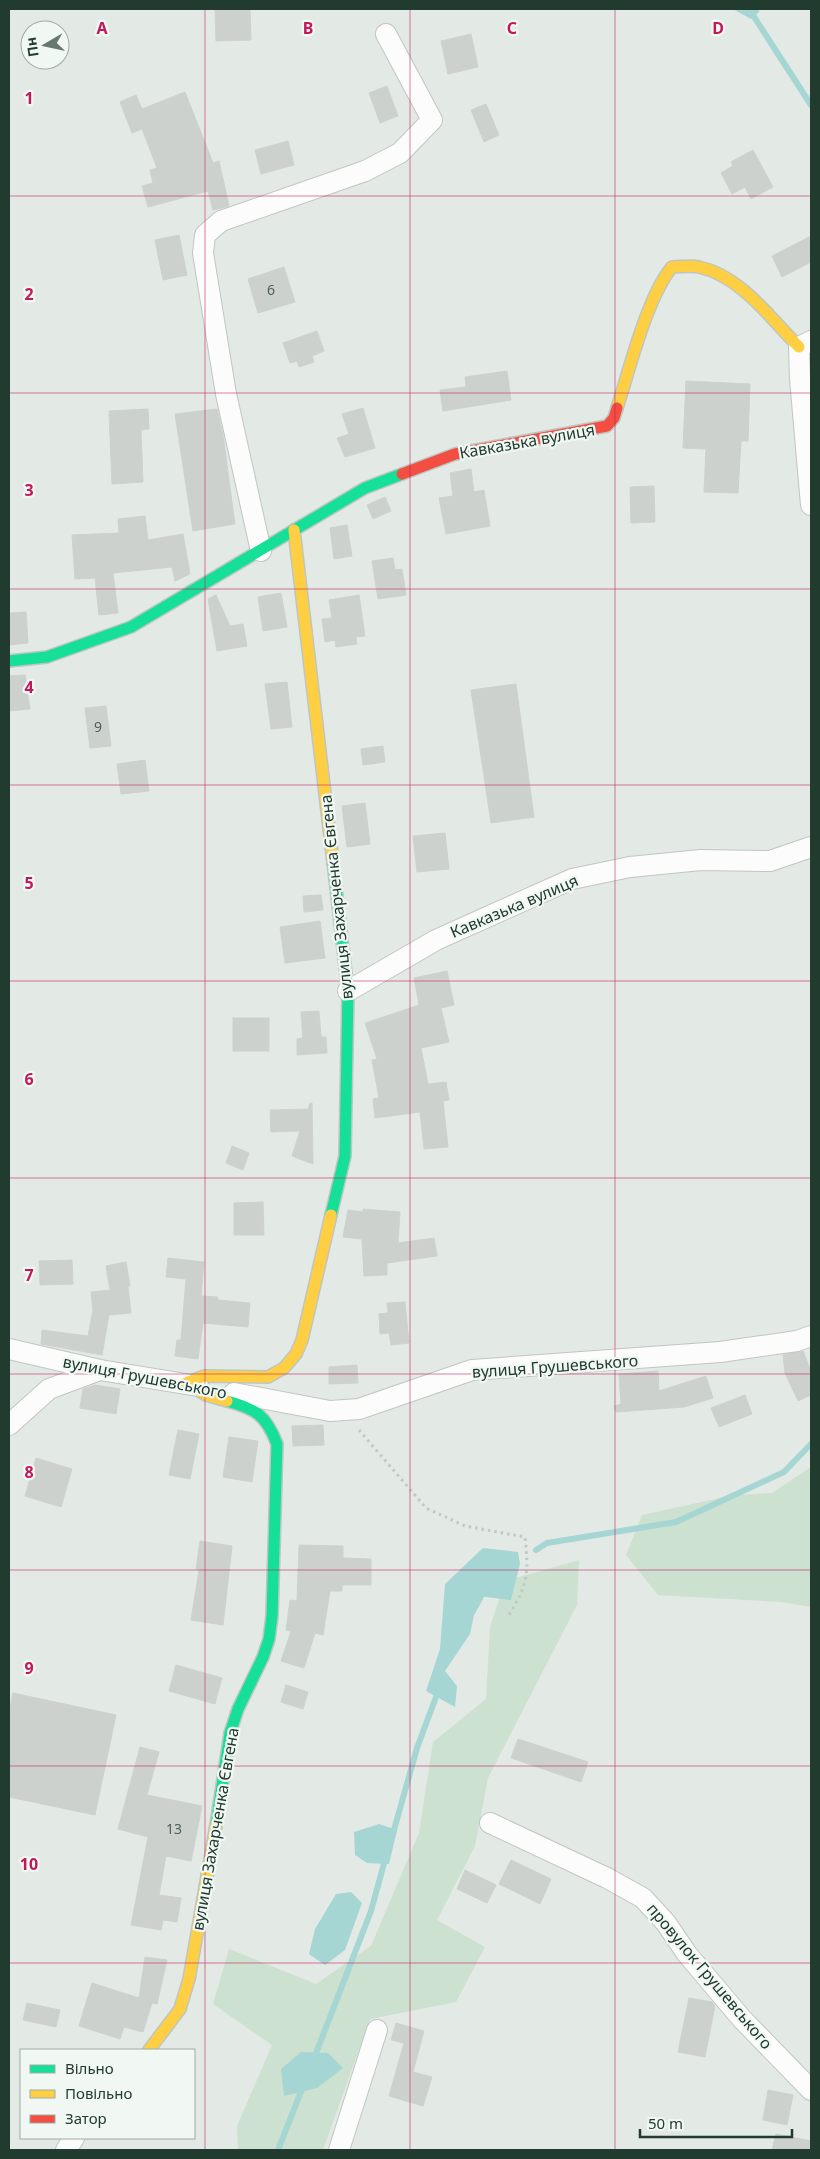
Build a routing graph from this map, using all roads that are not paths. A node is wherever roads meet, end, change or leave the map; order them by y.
1 (386, 34) dead end
2 (805, 344) edge
3 (811, 506) edge
4 (294, 530) junction
5 (261, 551) junction
6 (9, 661) edge
7 (811, 847) edge
8 (348, 991) junction
9 (811, 1336) edge
10 (9, 1349) edge
11 (100, 1370) junction
12 (186, 1383) junction
13 (9, 1425) edge
14 (490, 1823) dead end
15 (377, 2030) dead end
16 (150, 2049) edge
17 (811, 2090) edge
18 (73, 2139) edge
19 (66, 2150) edge
20 (339, 2150) edge

1 - 5 street
2 - 3 street, Кавказька вулиця
2 - 4 street, Кавказька вулиця
4 - 5 street, Кавказька вулиця
4 - 8 street, вулиця Захарченка Євгена
5 - 6 street, Кавказька вулиця
7 - 8 street, Кавказька вулиця
8 - 12 street, вулиця Захарченка Євгена
9 - 12 street, вулиця Грушевського
10 - 11 street, вулиця Грушевського
11 - 12 street, вулиця Грушевського
11 - 13 street
12 - 16 street, вулиця Захарченка Євгена
14 - 17 street, провулок Грушевського
15 - 20 street
18 - 19 street

